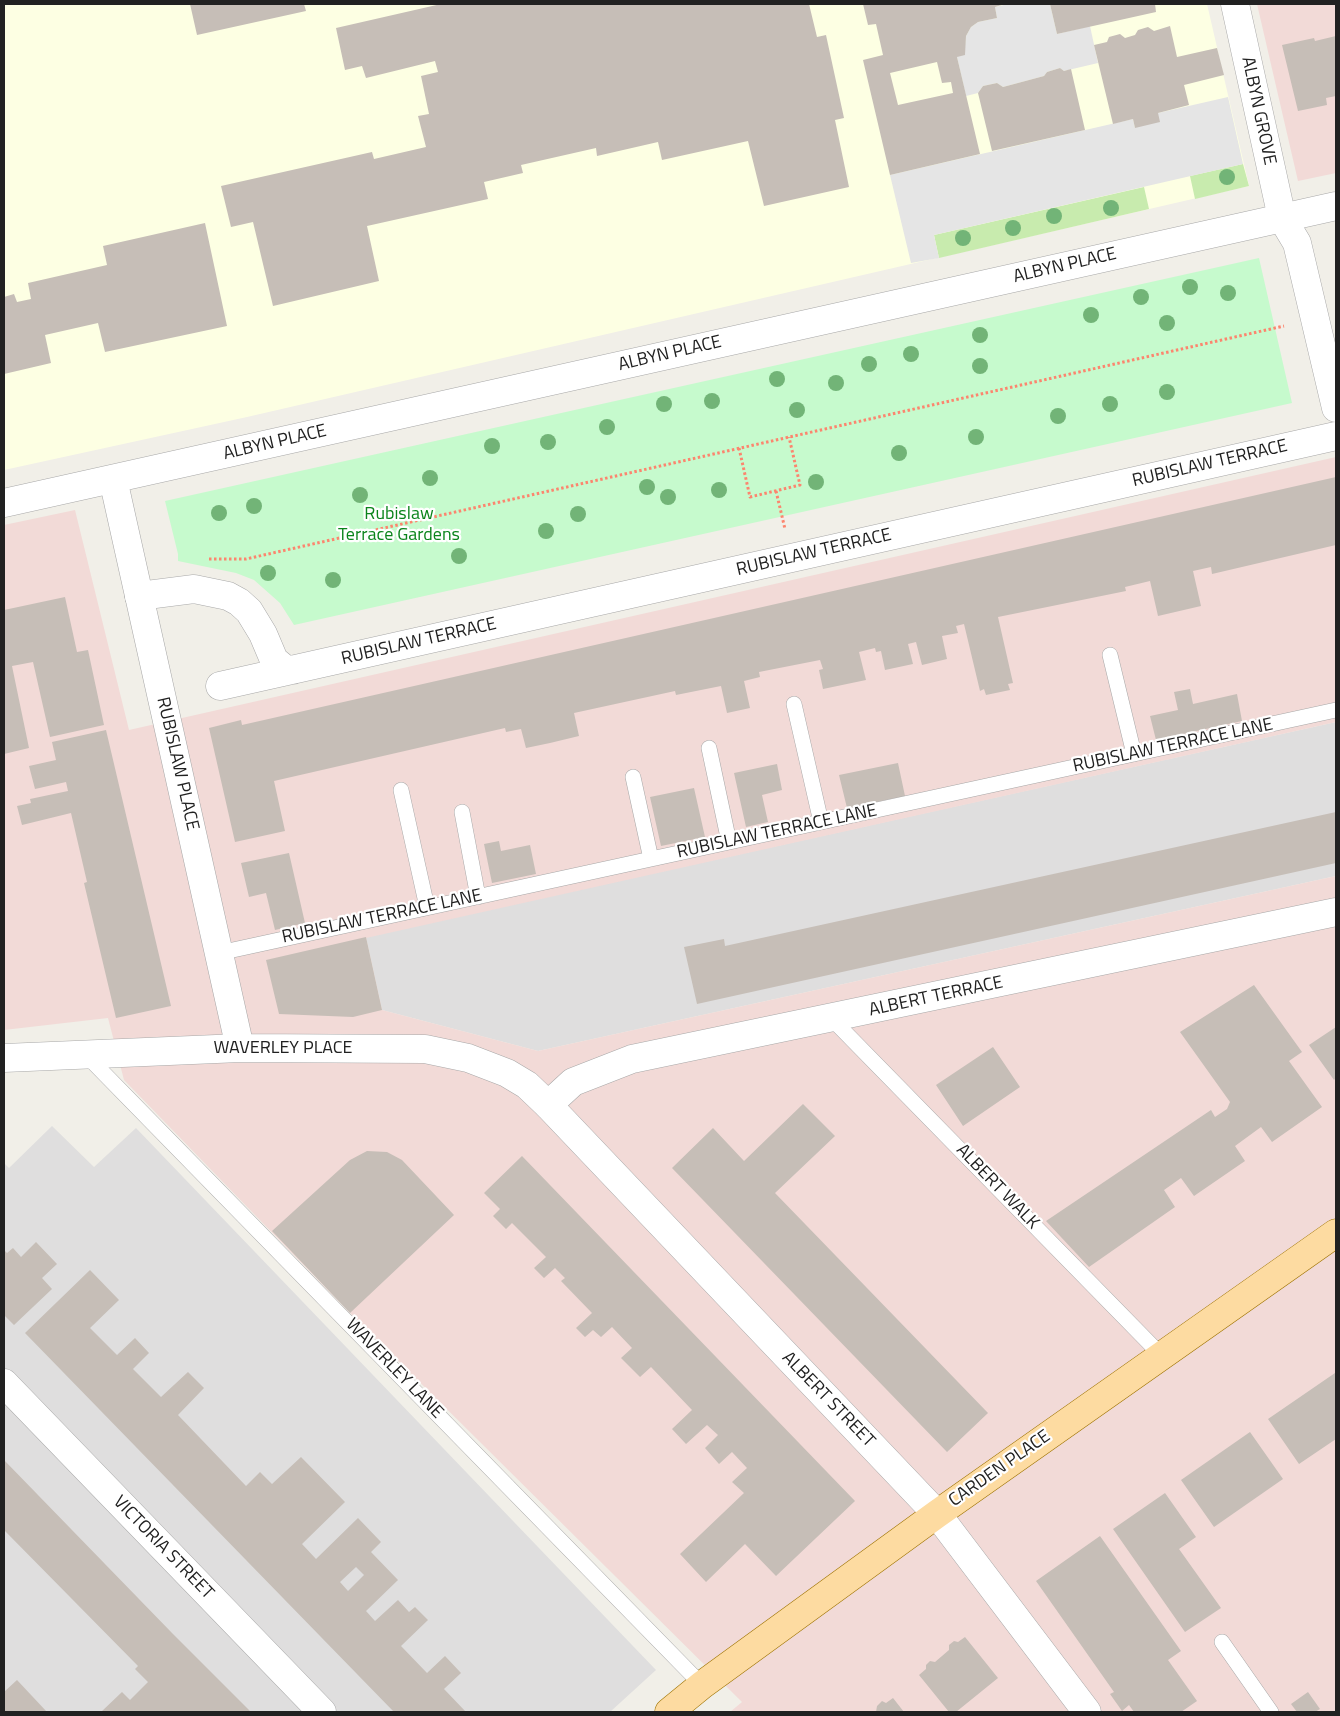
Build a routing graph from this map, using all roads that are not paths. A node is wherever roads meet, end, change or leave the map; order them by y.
1 (1235, 4) edge
2 (1336, 206) edge
3 (1282, 218) junction
4 (1336, 408) edge
5 (1336, 436) edge
6 (113, 479) junction
7 (4, 503) edge
8 (140, 596) junction
9 (1110, 655) dead end
10 (293, 670) junction
11 (220, 686) dead end
12 (794, 704) dead end
13 (1336, 710) edge
14 (709, 748) dead end
15 (1134, 754) junction
16 (633, 778) dead end
17 (401, 790) dead end
18 (462, 812) dead end
19 (821, 822) junction
20 (729, 842) junction
21 (652, 859) junction
22 (478, 896) junction
23 (427, 907) junction
24 (1336, 912) edge
25 (218, 953) junction
26 (832, 1018) junction
27 (240, 1048) junction
28 (86, 1054) junction
29 (4, 1058) edge
30 (548, 1105) junction
31 (1336, 1233) edge
32 (1161, 1355) junction
33 (4, 1383) edge
34 (937, 1514) junction
35 (1222, 1642) dead end
36 (702, 1685) junction
37 (322, 1712) edge
38 (669, 1712) edge
39 (1087, 1712) edge
40 (1271, 1712) edge

1 - 3 street, ALBYN GROVE
2 - 3 street, ALBYN PLACE
3 - 4 street, ALBYN GROVE
3 - 6 street, ALBYN PLACE
5 - 10 street, RUBISLAW TERRACE
6 - 7 street, ALBYN PLACE
6 - 8 street, RUBISLAW PLACE
8 - 10 street
8 - 25 street, RUBISLAW PLACE
9 - 15 lane
10 - 11 street, RUBISLAW TERRACE
12 - 19 lane
13 - 15 lane, RUBISLAW TERRACE LANE
14 - 20 lane
15 - 19 lane, RUBISLAW TERRACE LANE
16 - 21 lane
17 - 23 lane
18 - 22 lane
19 - 20 lane, RUBISLAW TERRACE LANE
20 - 21 lane, RUBISLAW TERRACE LANE
21 - 22 lane, RUBISLAW TERRACE LANE
22 - 23 lane, RUBISLAW TERRACE LANE
23 - 25 lane, RUBISLAW TERRACE LANE
24 - 26 street, ALBERT TERRACE
25 - 27 street, RUBISLAW PLACE
26 - 30 street, ALBERT TERRACE
26 - 32 lane, ALBERT WALK
27 - 28 street, WAVERLEY PLACE
27 - 30 street, WAVERLEY PLACE
28 - 29 street, WAVERLEY PLACE
28 - 36 lane, WAVERLEY LANE
30 - 34 street, ALBERT STREET
31 - 32 main road, CARDEN PLACE
32 - 34 main road, CARDEN PLACE
33 - 37 street, VICTORIA STREET
34 - 36 main road, CARDEN PLACE
34 - 39 street, ALBERT STREET
35 - 40 lane
36 - 38 main road, CARDEN PLACE

